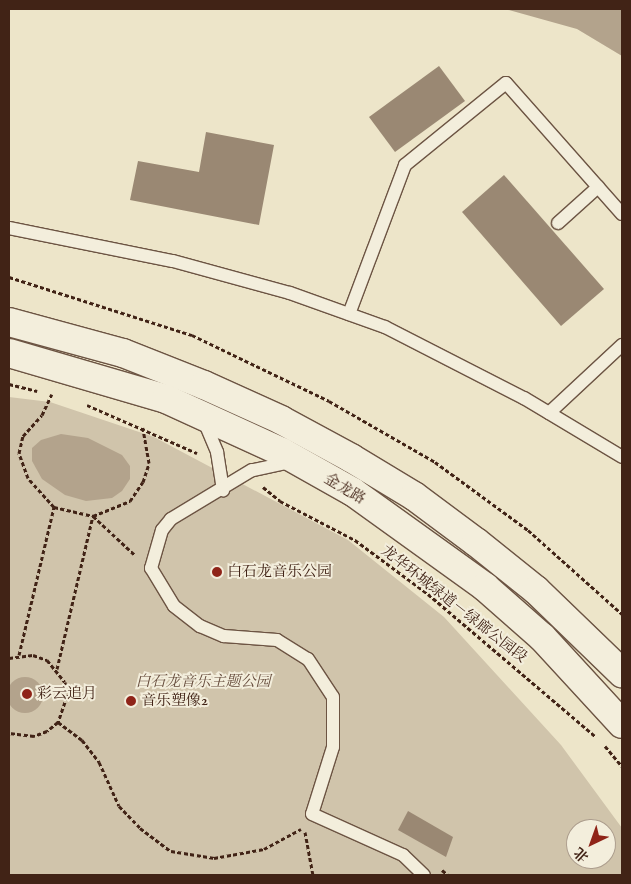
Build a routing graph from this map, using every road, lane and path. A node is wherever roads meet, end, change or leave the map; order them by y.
1 (598, 187) junction
2 (622, 214) edge
3 (558, 223) dead end
4 (9, 228) edge
5 (350, 314) junction
6 (9, 322) edge
7 (622, 345) edge
8 (9, 353) edge
9 (9, 384) edge
10 (52, 394) junction
11 (61, 397) dead end
12 (79, 403) dead end
13 (191, 409) junction
14 (549, 414) junction
15 (143, 428) junction
16 (207, 453) dead end
17 (622, 457) edge
18 (300, 462) junction
19 (256, 480) dead end
20 (223, 491) junction
21 (54, 507) junction
22 (93, 516) junction
23 (150, 568) junction
24 (19, 655) junction
25 (9, 658) edge
26 (58, 670) junction
27 (622, 673) edge
28 (58, 722) junction
29 (622, 724) edge
30 (9, 733) edge
31 (622, 766) edge
32 (312, 875) edge
33 (424, 875) edge

1 - 2 lane
1 - 3 lane
1 - 5 lane
4 - 5 lane
5 - 14 lane
6 - 27 main road, 金龙路
7 - 14 lane
8 - 13 main road, 金龙路
9 - 10 path
10 - 11 path
10 - 21 path
12 - 15 path
13 - 18 main road, 金龙路
13 - 20 lane
14 - 17 lane
15 - 16 path
15 - 22 path
18 - 20 lane
18 - 29 main road, 金龙路
19 - 31 path, 龙华环城绿道－绿廊公园段
20 - 23 lane
21 - 22 path
21 - 24 path
22 - 23 path
22 - 26 path
23 - 33 lane
24 - 25 path
24 - 26 path
26 - 28 path
28 - 30 path
28 - 32 path

